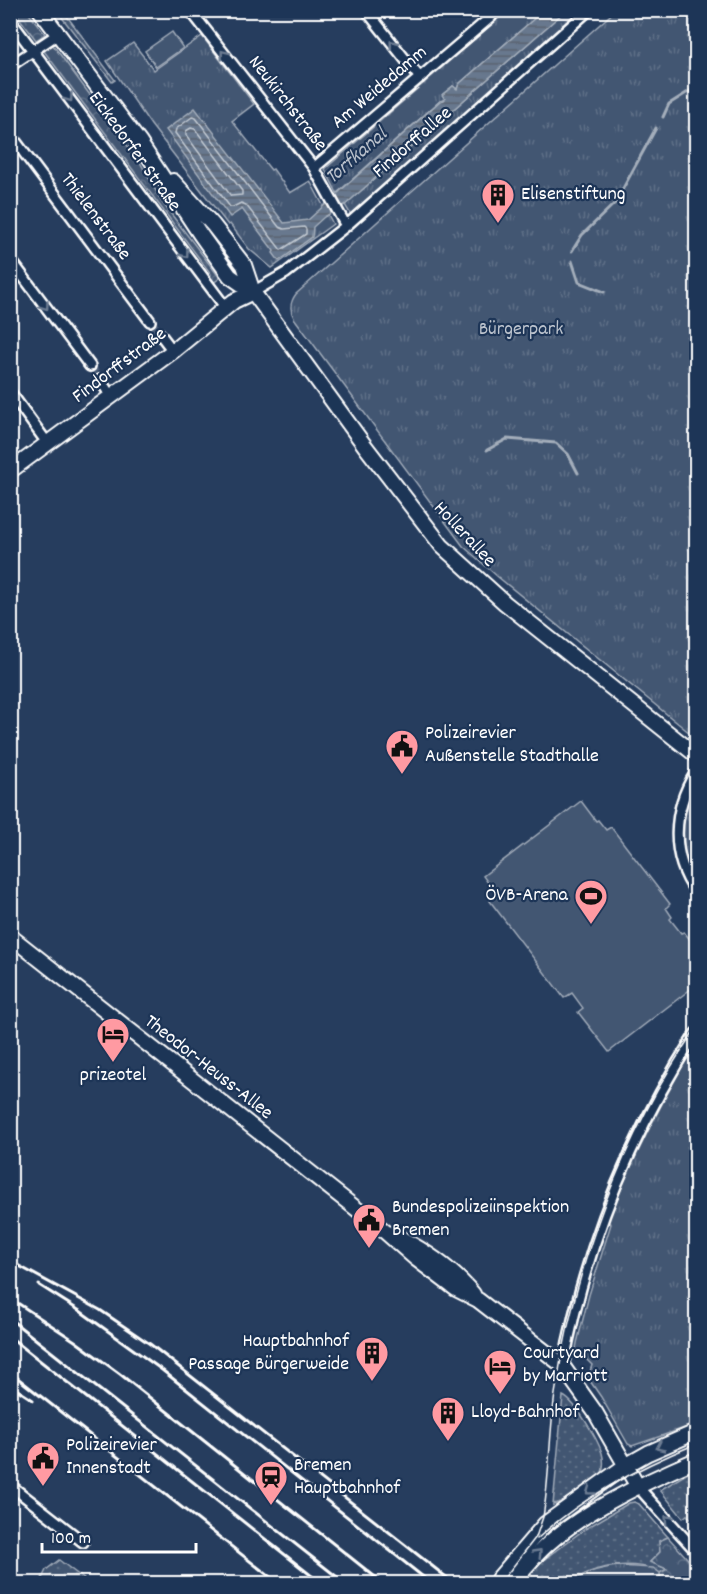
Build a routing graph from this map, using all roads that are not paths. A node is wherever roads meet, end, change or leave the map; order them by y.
1 (40, 10) edge
2 (190, 10) edge
3 (366, 10) edge
4 (494, 10) edge
5 (589, 10) edge
6 (10, 20) edge
7 (58, 34) junction
8 (35, 50) junction
9 (10, 66) edge
10 (420, 78) junction
11 (10, 134) edge
12 (314, 168) junction
13 (346, 226) junction
14 (10, 259) edge
15 (253, 292) junction
16 (226, 308) junction
17 (150, 321) tunnel mouth
18 (160, 334) tunnel mouth
19 (172, 351) junction
20 (90, 366) tunnel mouth
21 (100, 380) tunnel mouth
22 (10, 392) edge
23 (111, 396) junction
24 (48, 444) junction
25 (10, 471) edge
26 (696, 755) edge
27 (696, 772) edge
28 (696, 892) edge
29 (10, 936) edge
30 (696, 1034) edge
31 (562, 1366) junction
32 (696, 1432) edge
33 (696, 1460) edge
34 (625, 1466) junction
35 (10, 1485) edge
36 (638, 1487) junction
37 (83, 1542) dead end
38 (696, 1551) edge
39 (505, 1581) edge

1 - 7 main road, Eickedorfer Straße
12 -> 2 street, Neukirchstraße
10 -> 3 street
4 - 10 street, Am Weidedamm
5 - 13 street, Findorffallee
6 - 8 street, Eickedorfer Straße
7 - 8 street
7 - 15 main road, Eickedorfer Straße
8 - 9 street
8 -> 16 street, Eickedorfer Straße
10 - 12 street, Am Weidedamm
11 - 17 street, Thielenstraße
12 - 13 street, Neukirchstraße
13 - 15 street, Findorffallee
14 -> 20 street
15 - 16 main road, Findorffstraße
15 - 26 main road, Hollerallee
16 - 19 main road, Findorffstraße
18 - 19 street
19 - 23 main road, Findorffstraße
21 - 23 street
22 - 24 street
23 - 24 main road, Findorffstraße
24 - 25 main road, Findorffstraße
27 - 28 street
29 - 31 main road, Theodor-Heuss-Allee
30 - 31 street
31 - 34 main road, Theodor-Heuss-Allee
32 -> 34 main road
33 - 36 main road
34 - 36 main road, Theodor-Heuss-Allee
34 -> 39 main road
35 - 37 street
38 -> 36 street
39 -> 36 main road

